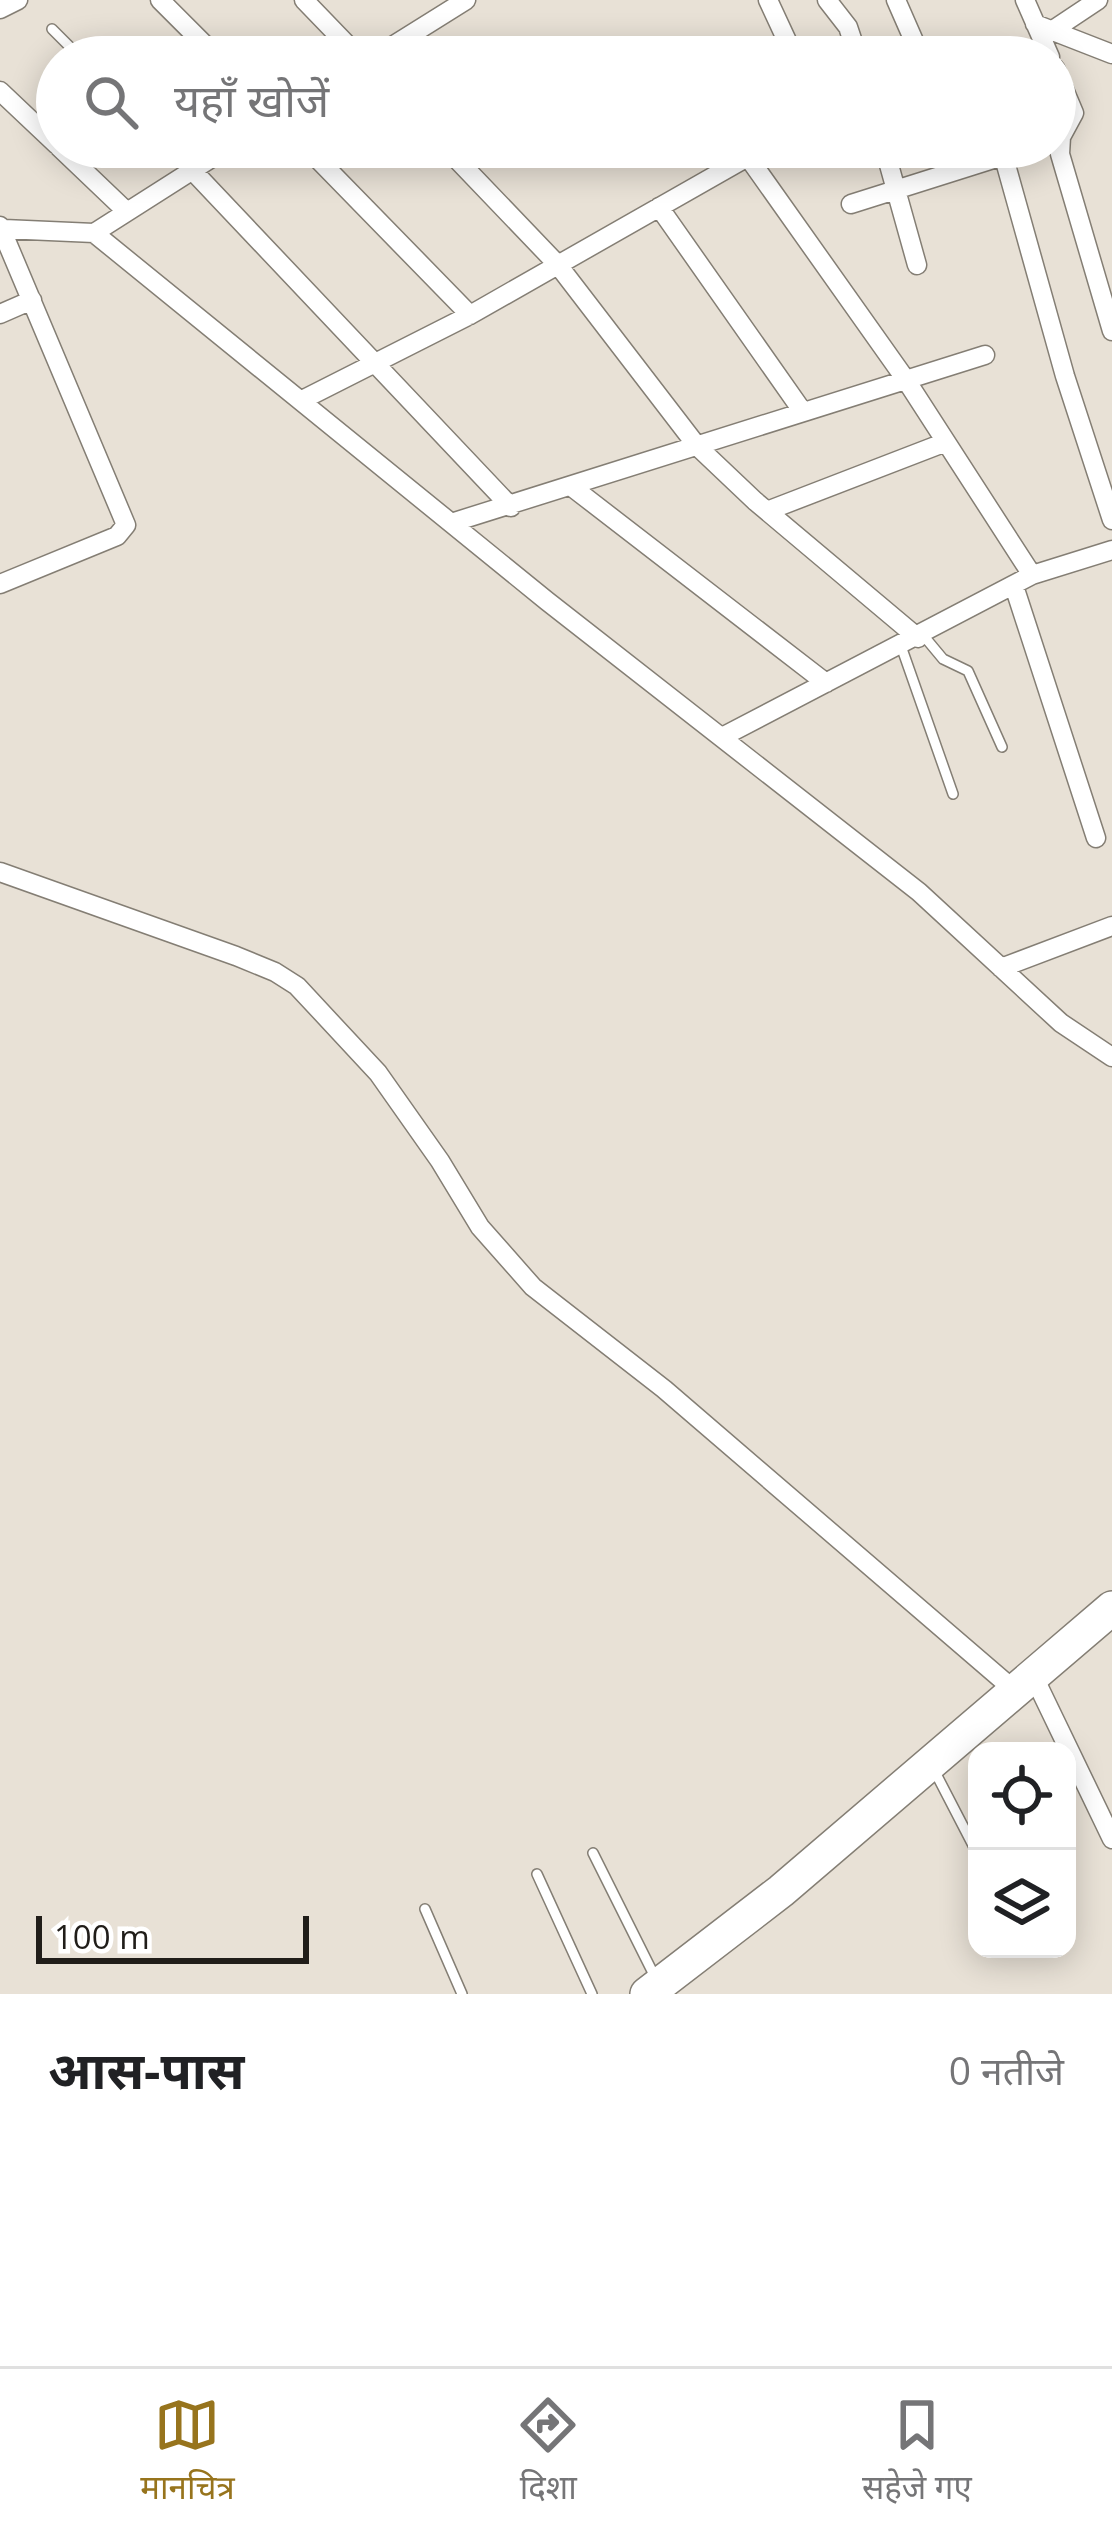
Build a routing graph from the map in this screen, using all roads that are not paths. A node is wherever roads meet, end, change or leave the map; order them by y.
1 (17, 0) edge
2 (160, 0) edge
3 (304, 0) edge
4 (466, 0) edge
5 (768, 0) edge
6 (827, 0) edge
7 (896, 0) edge
8 (1025, 0) edge
9 (1098, 0) edge
10 (0, 9) edge
11 (1044, 27) junction
12 (52, 29) dead end
13 (59, 36) edge
14 (196, 36) edge
15 (338, 36) edge
16 (409, 36) edge
17 (785, 36) edge
18 (851, 36) edge
19 (912, 36) edge
20 (1046, 36) edge
21 (1067, 36) edge
22 (1076, 40) edge
23 (1112, 54) edge
24 (0, 91) edge
25 (36, 125) edge
26 (81, 168) edge
27 (195, 168) edge
28 (326, 168) edge
29 (465, 168) edge
30 (728, 168) edge
31 (767, 168) edge
32 (890, 168) edge
33 (957, 168) edge
34 (1006, 168) edge
35 (1064, 168) edge
36 (192, 170) junction
37 (896, 190) junction
38 (851, 204) dead end
39 (659, 207) junction
40 (125, 210) junction
41 (2, 227) edge
42 (94, 232) junction
43 (558, 265) junction
44 (917, 266) dead end
45 (32, 300) junction
46 (0, 314) edge
47 (470, 315) junction
48 (1112, 331) edge
49 (985, 355) dead end
50 (378, 362) junction
51 (906, 380) junction
52 (302, 400) junction
53 (803, 412) junction
54 (946, 442) junction
55 (697, 446) junction
56 (572, 487) junction
57 (512, 507) junction
58 (767, 511) junction
59 (1112, 520) edge
60 (451, 523) junction
61 (1112, 550) edge
62 (1032, 575) junction
63 (0, 584) edge
64 (1014, 586) junction
65 (914, 640) junction
66 (826, 682) junction
67 (722, 737) junction
68 (1001, 747) dead end
69 (953, 794) dead end
70 (1096, 838) dead end
71 (0, 872) edge
72 (1112, 926) edge
73 (1001, 968) junction
74 (1112, 1057) edge
75 (1112, 1608) edge
76 (1024, 1682) junction
77 (931, 1764) junction
78 (1112, 1839) edge
79 (975, 1850) edge
80 (593, 1853) dead end
81 (537, 1874) dead end
82 (425, 1909) dead end
83 (653, 1990) edge
84 (462, 1994) edge
85 (592, 1994) edge

1 - 10 street
2 - 14 street
3 - 15 street
4 - 16 street
5 - 17 street
6 - 18 street
7 - 19 street
8 - 11 street
9 - 11 street
11 - 20 street
11 - 21 street
12 - 13 lane
22 - 23 street
24 - 25 street
26 - 40 street
27 - 36 street
28 - 47 street
29 - 43 street
30 - 39 street
31 - 51 street
32 - 37 street
33 - 37 street
34 - 59 street
35 - 48 street
36 - 40 street
36 - 50 street
37 - 38 street
37 - 44 street
39 - 43 street
39 - 53 street
40 - 42 street
41 - 42 street
41 - 45 street
42 - 52 street
43 - 47 street
43 - 55 street
45 - 46 street
45 - 63 street
47 - 50 street
49 - 51 street
50 - 52 street
50 - 57 street
51 - 53 street
51 - 54 street
52 - 60 street
53 - 55 street
54 - 58 street
54 - 62 street
55 - 56 street
55 - 58 street
56 - 57 street
56 - 66 street
57 - 60 street
58 - 65 street
60 - 67 street
61 - 62 street
62 - 64 street
64 - 65 street
64 - 70 street
65 - 66 street
65 - 68 lane
65 - 69 lane
66 - 67 street
67 - 73 street
71 - 76 street
72 - 73 street
73 - 74 street
75 - 76 highway
76 - 77 highway
76 - 78 street
77 - 79 lane
77 - 83 highway
80 - 83 lane
81 - 85 lane
82 - 84 lane

